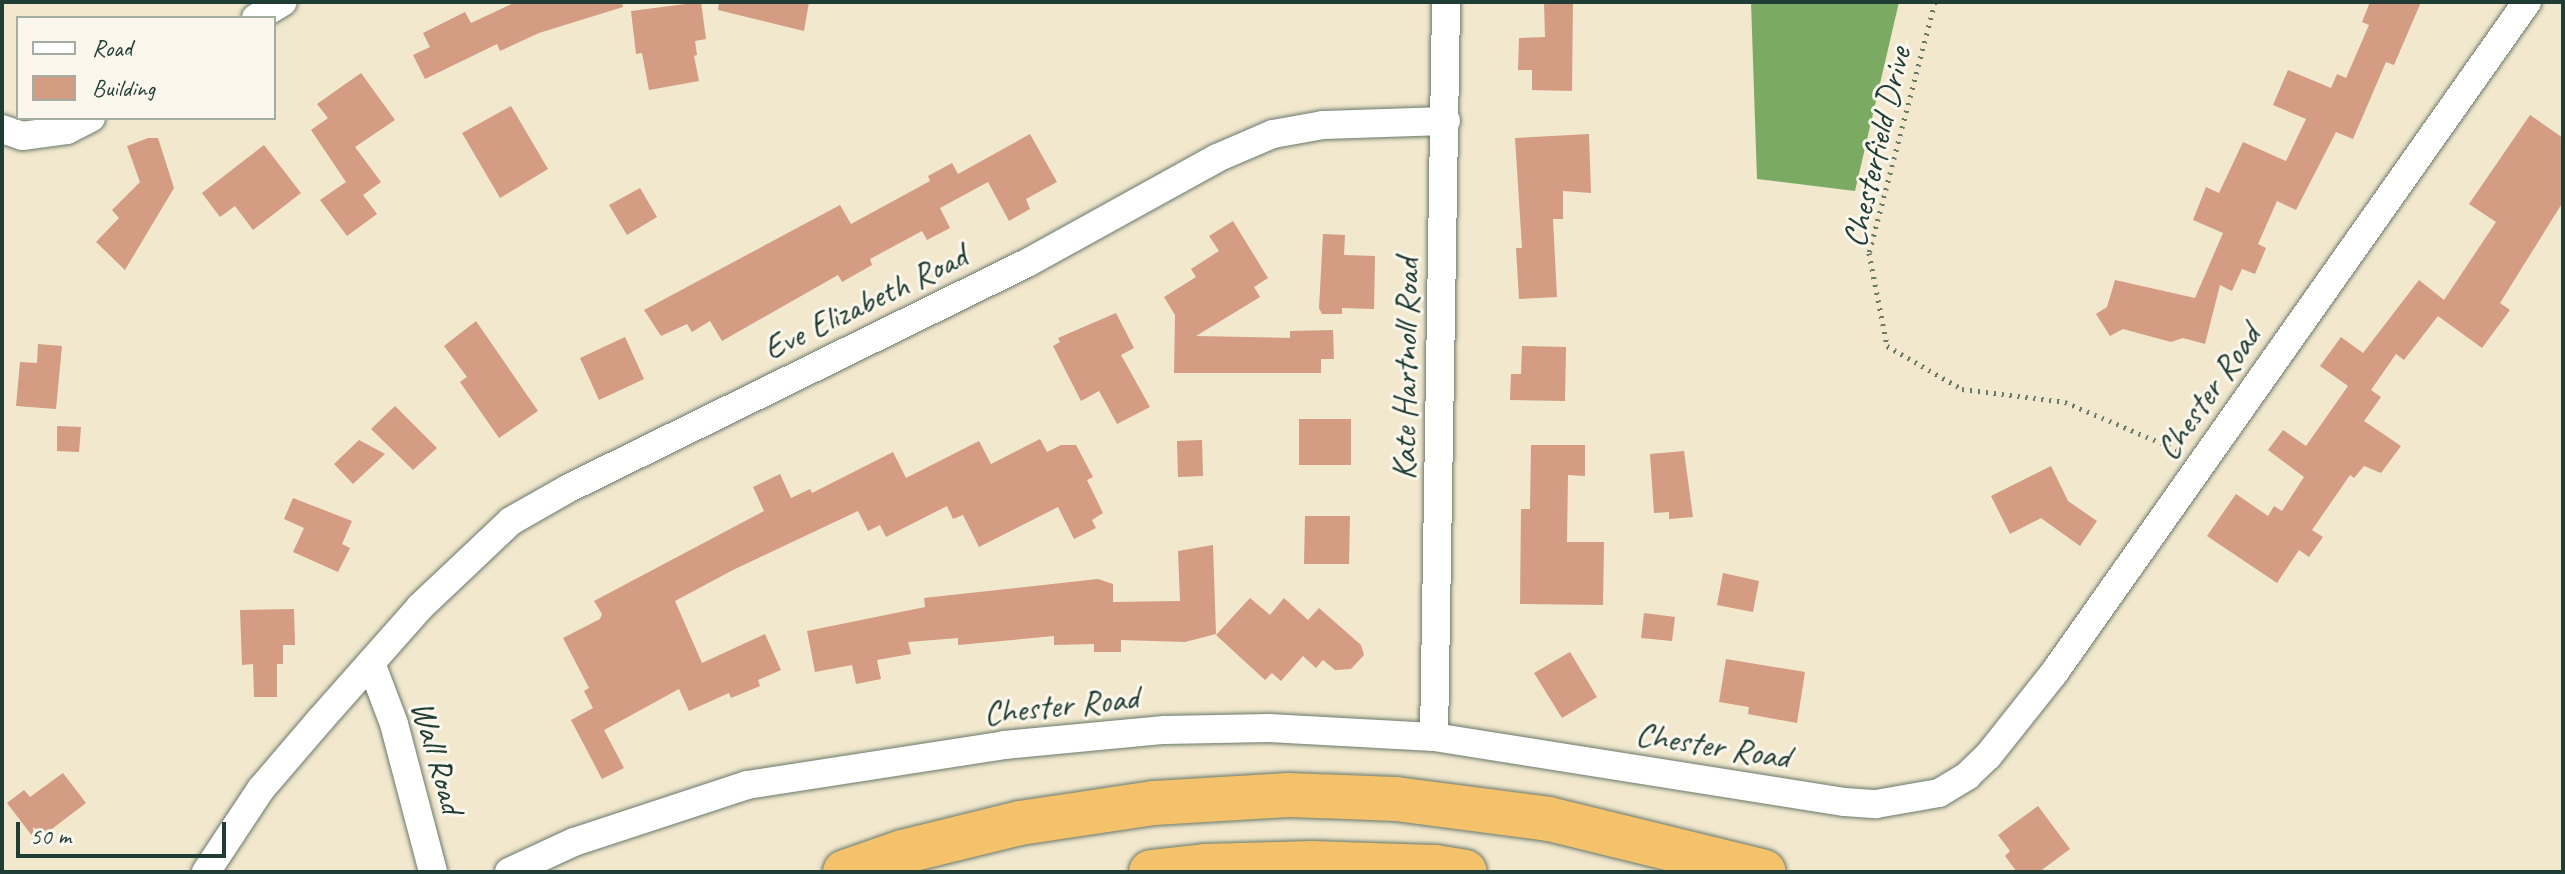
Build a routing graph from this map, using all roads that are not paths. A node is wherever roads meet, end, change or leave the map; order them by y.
1 (283, 2) edge
2 (1446, 2) edge
3 (2527, 2) edge
4 (259, 16) edge
5 (87, 120) edge
6 (1446, 121) junction
7 (12, 132) edge
8 (371, 663) junction
9 (1434, 737) junction
10 (206, 872) edge
11 (433, 872) edge
12 (509, 872) edge
13 (845, 872) edge
14 (1151, 872) edge
15 (1465, 872) edge
16 (1764, 872) edge

1 - 4 street
2 - 6 street, Kate Hartnoll Road
3 - 9 street, Chester Road
5 - 7 street
6 - 8 street, Eve Elizabeth Road
6 - 9 street, Kate Hartnoll Road
8 - 10 street, Eve Elizabeth Road
8 - 11 street, Wall Road
9 - 12 street, Chester Road
13 - 16 highway
14 - 15 highway

